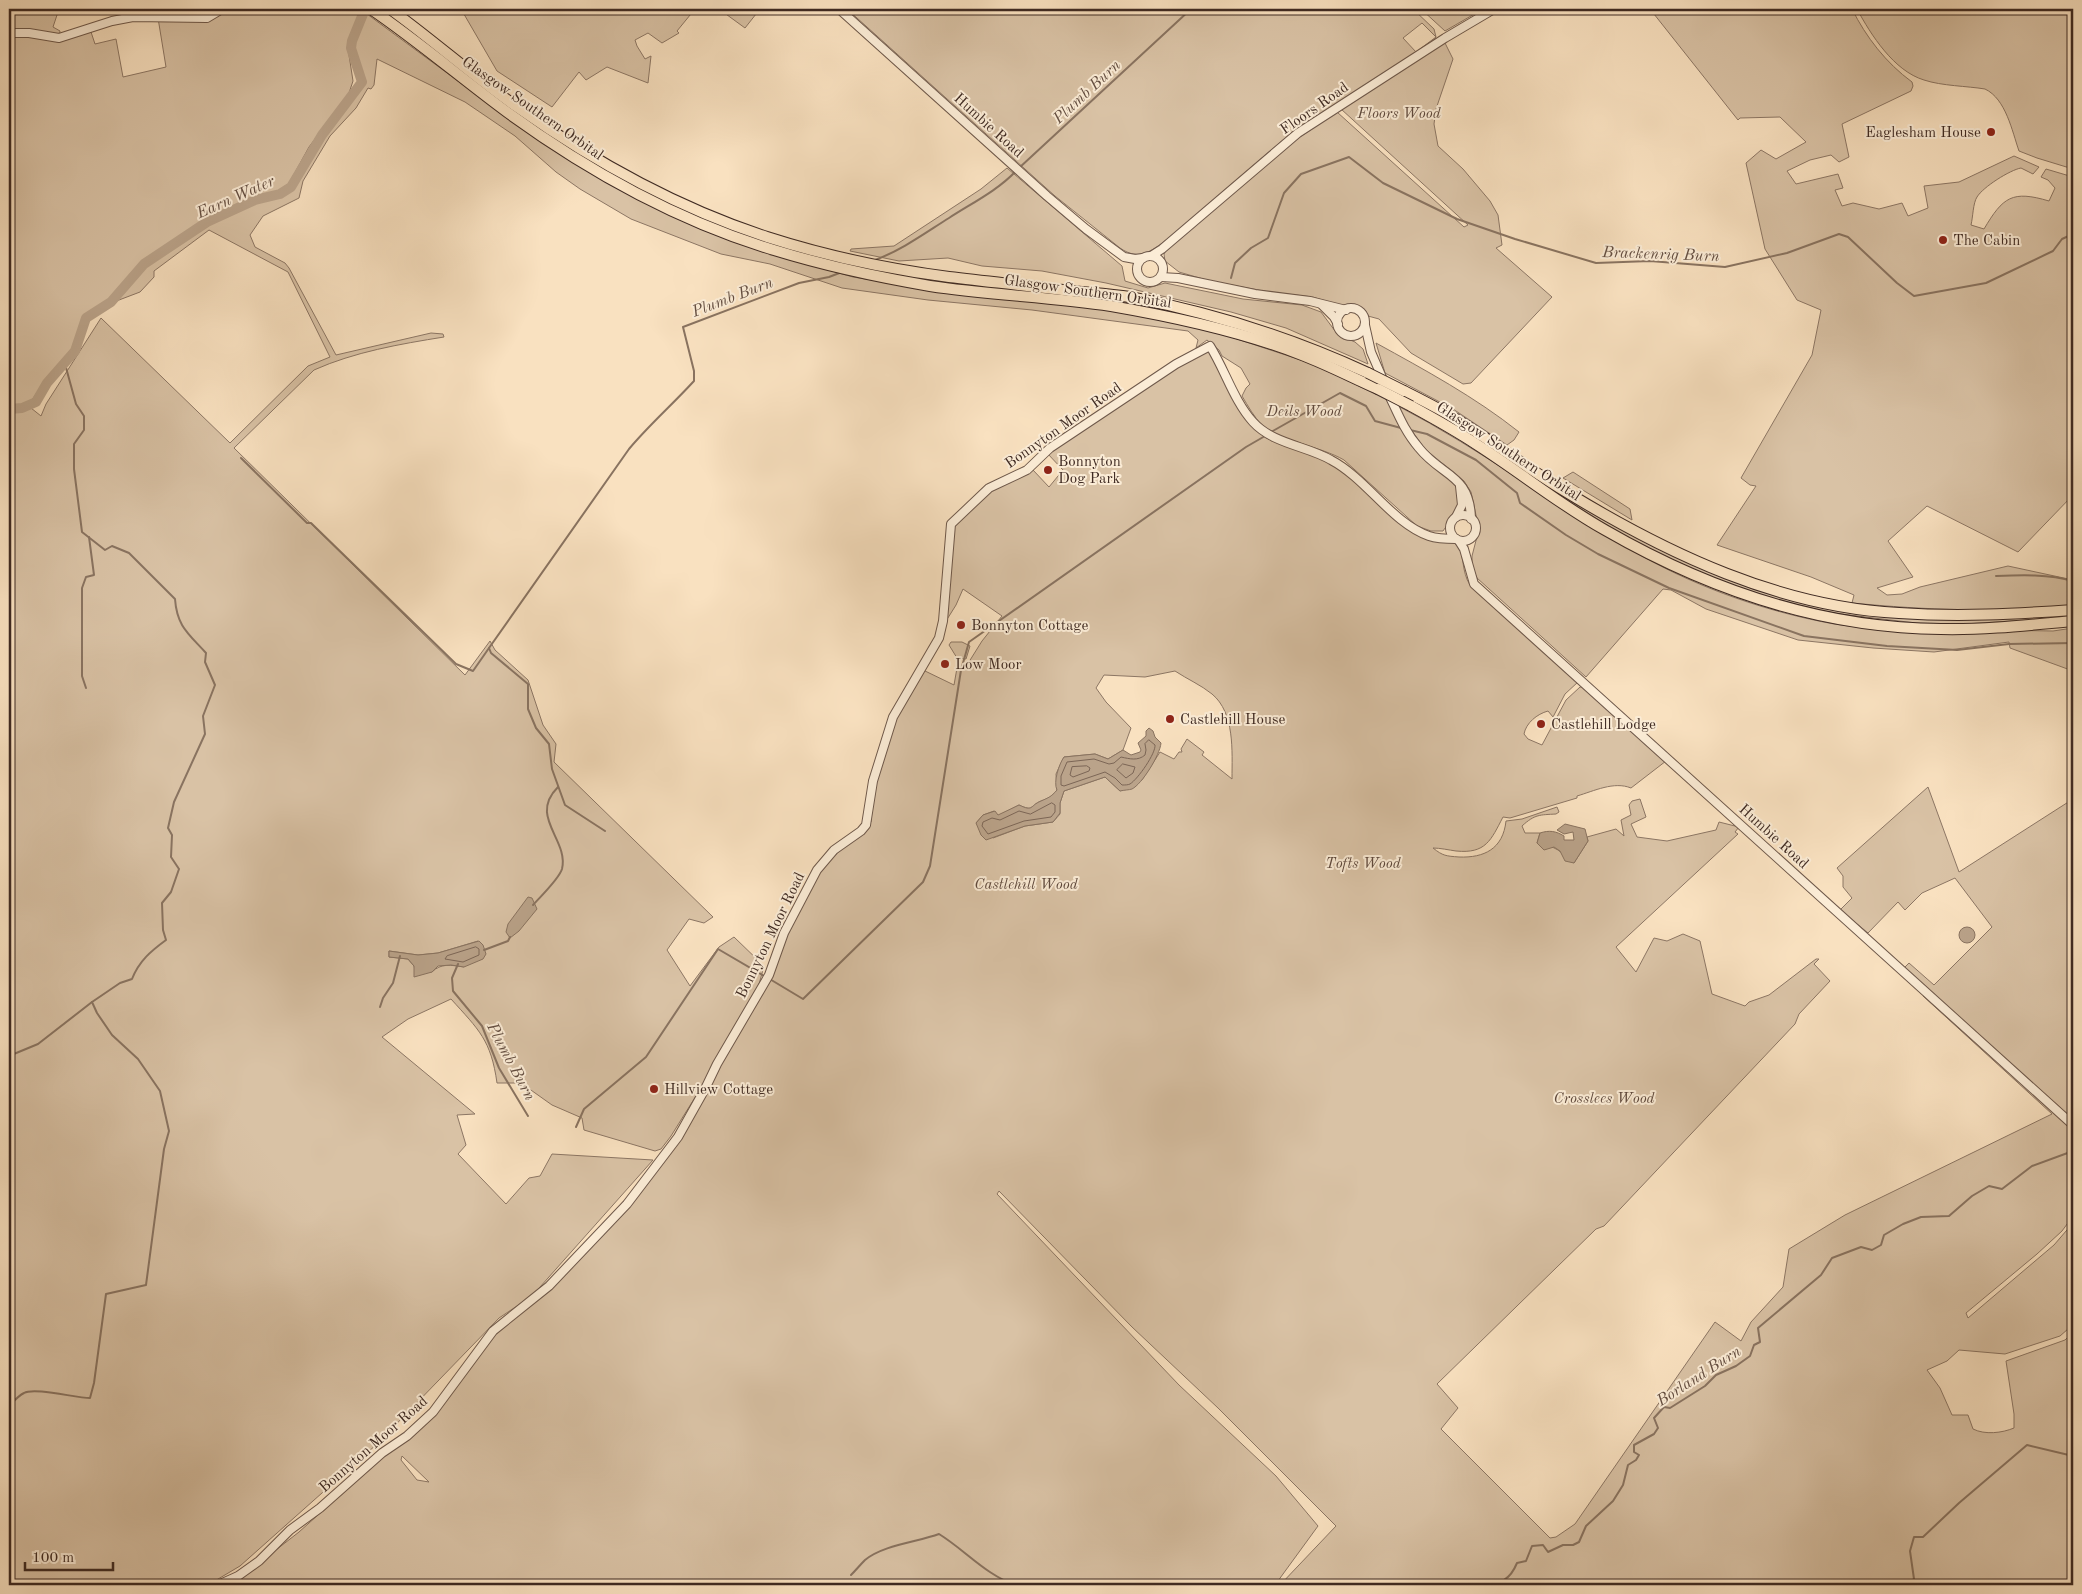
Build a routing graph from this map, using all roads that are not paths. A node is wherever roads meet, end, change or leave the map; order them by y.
1 (222, 9) edge
2 (371, 9) edge
3 (390, 9) edge
4 (839, 9) edge
5 (1494, 9) edge
6 (9, 33) edge
7 (1124, 256) junction
8 (1154, 260) junction
9 (1137, 272) junction
10 (1161, 277) junction
11 (1178, 278) junction
12 (1321, 304) junction
13 (1346, 310) junction
14 (1338, 324) junction
15 (1365, 325) junction
16 (1348, 335) junction
17 (1371, 352) junction
18 (1460, 485) junction
19 (1456, 518) junction
20 (1471, 519) junction
21 (1450, 528) junction
22 (1421, 533) junction
23 (1471, 538) junction
24 (1457, 540) junction
25 (1467, 561) junction
26 (2073, 610) edge
27 (2073, 621) edge
28 (2073, 1125) edge
29 (218, 1585) edge

1 - 6 street
2 - 27 highway, Glasgow Southern Orbital, bridge
3 - 26 highway, Glasgow Southern Orbital, bridge
4 - 7 street, Humbie Road
5 - 8 street, Floors Road
7 - 8 street, Humbie Road
7 - 9 street, Humbie Road
8 - 9 street
8 - 10 street
8 - 11 street
9 - 10 street
10 - 11 street
11 - 12 street
12 - 13 street
12 - 14 street
13 - 14 street
13 - 15 street
14 - 16 street
15 - 16 street
15 - 17 street, Humbie Road
16 - 17 street, Humbie Road
17 - 18 street, Humbie Road
18 - 19 street
18 - 20 street, Humbie Road
19 - 20 street
19 - 21 street
20 - 23 street, Humbie Road
21 - 22 street
21 - 24 street, Humbie Road
22 - 24 street
22 - 29 street, Bonnyton Moor Road
23 - 24 street
23 - 25 street, Humbie Road
24 - 25 street, Humbie Road
25 - 28 street, Humbie Road

